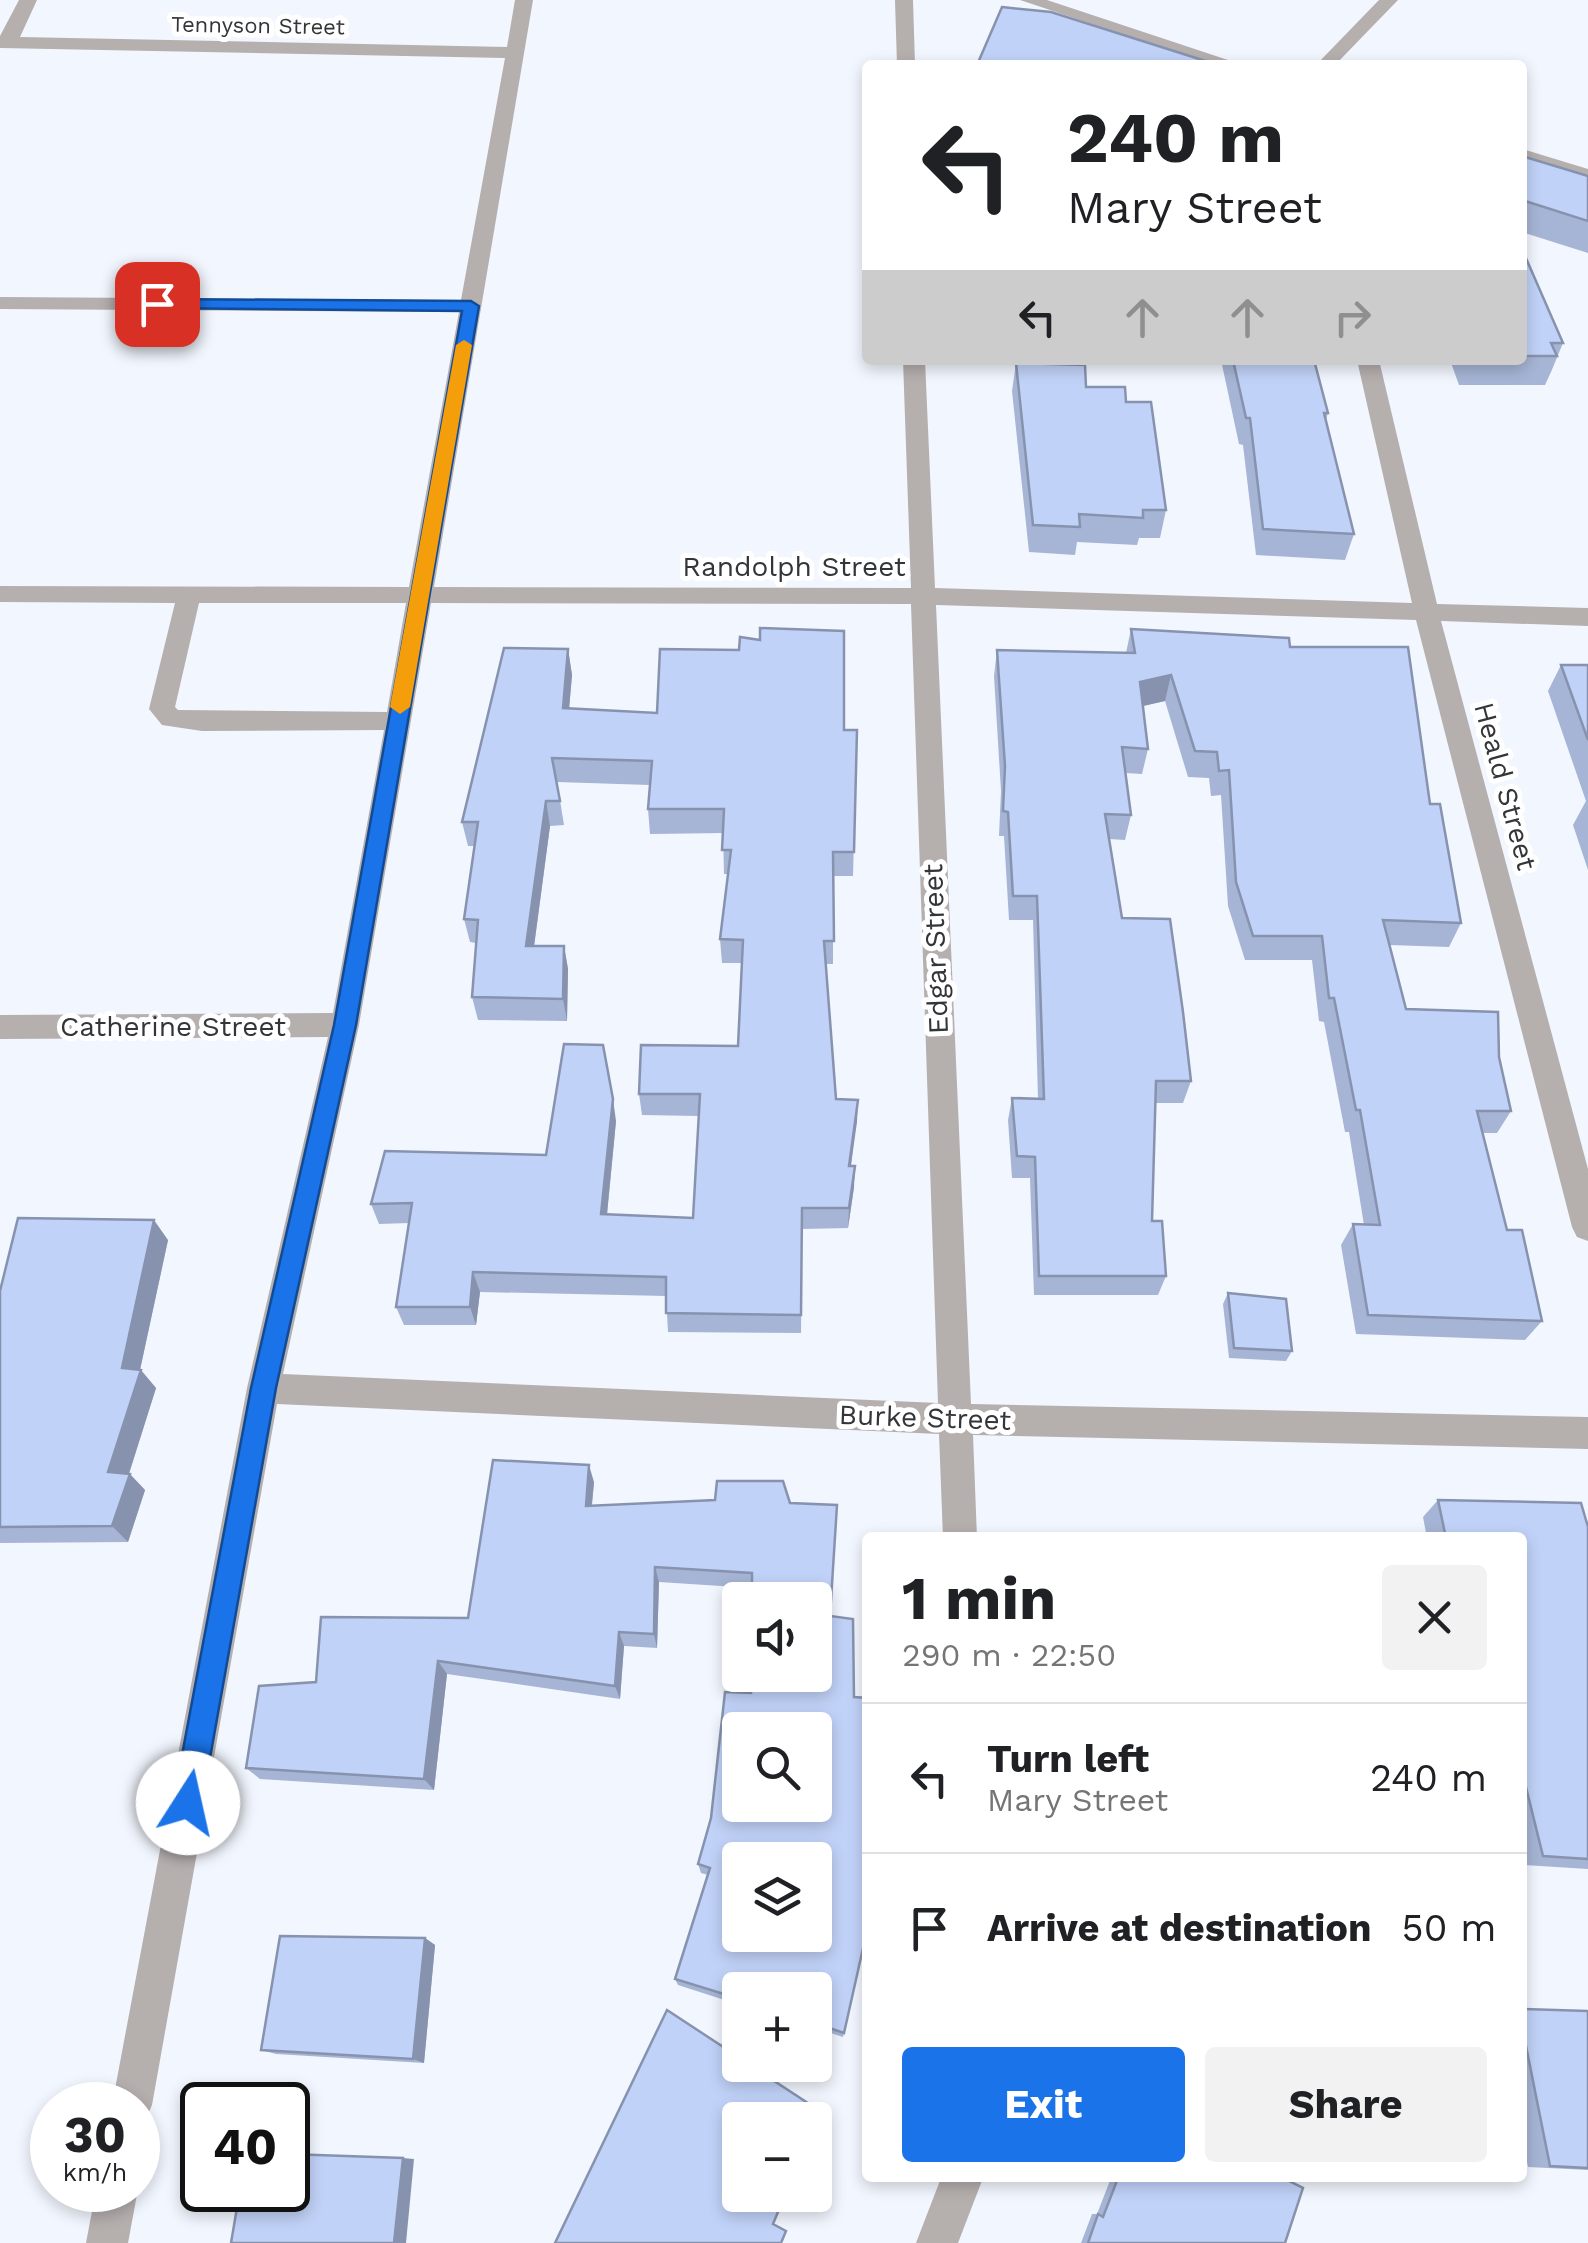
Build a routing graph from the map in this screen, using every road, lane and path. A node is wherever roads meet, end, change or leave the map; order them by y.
1 (28, 0) edge
2 (524, 0) edge
3 (904, 0) edge
4 (1029, 0) edge
5 (1389, 0) edge
6 (4, 42) edge
7 (515, 53) junction
8 (906, 60) edge
9 (1218, 60) edge
10 (1330, 60) edge
11 (1527, 156) edge
12 (1588, 175) edge
13 (0, 303) edge
14 (471, 306) junction
15 (914, 365) edge
16 (1369, 365) edge
17 (0, 594) edge
18 (189, 595) junction
19 (419, 596) junction
20 (920, 596) junction
21 (1426, 610) junction
22 (1588, 617) edge
23 (398, 720) junction
24 (345, 1025) junction
25 (0, 1027) edge
26 (1588, 1227) edge
27 (263, 1388) junction
28 (955, 1419) junction
29 (1588, 1433) edge
30 (960, 1532) edge
31 (136, 2082) edge
32 (960, 2182) edge
33 (113, 2212) edge
34 (107, 2243) edge
35 (937, 2243) edge

1 - 6 street
2 - 7 street
3 - 8 street
4 - 9 street
5 - 10 street
6 - 7 street, Tennyson Street
7 - 14 street
11 - 12 street
13 - 14 street
14 - 19 street
15 - 20 street, Edgar Street
16 - 21 street, Heald Street
17 - 18 street, Randolph Street
18 - 19 street, Randolph Street
18 - 23 street
19 - 20 street, Randolph Street
19 - 23 street
20 - 21 street, Randolph Street
20 - 28 street, Edgar Street
21 - 22 street, Randolph Street
21 - 26 street, Heald Street
23 - 24 street
24 - 25 street, Catherine Street
24 - 27 street
27 - 28 street, Burke Street
27 - 31 street
28 - 29 street, Burke Street
28 - 30 street, Edgar Street
32 - 35 street
33 - 34 street

